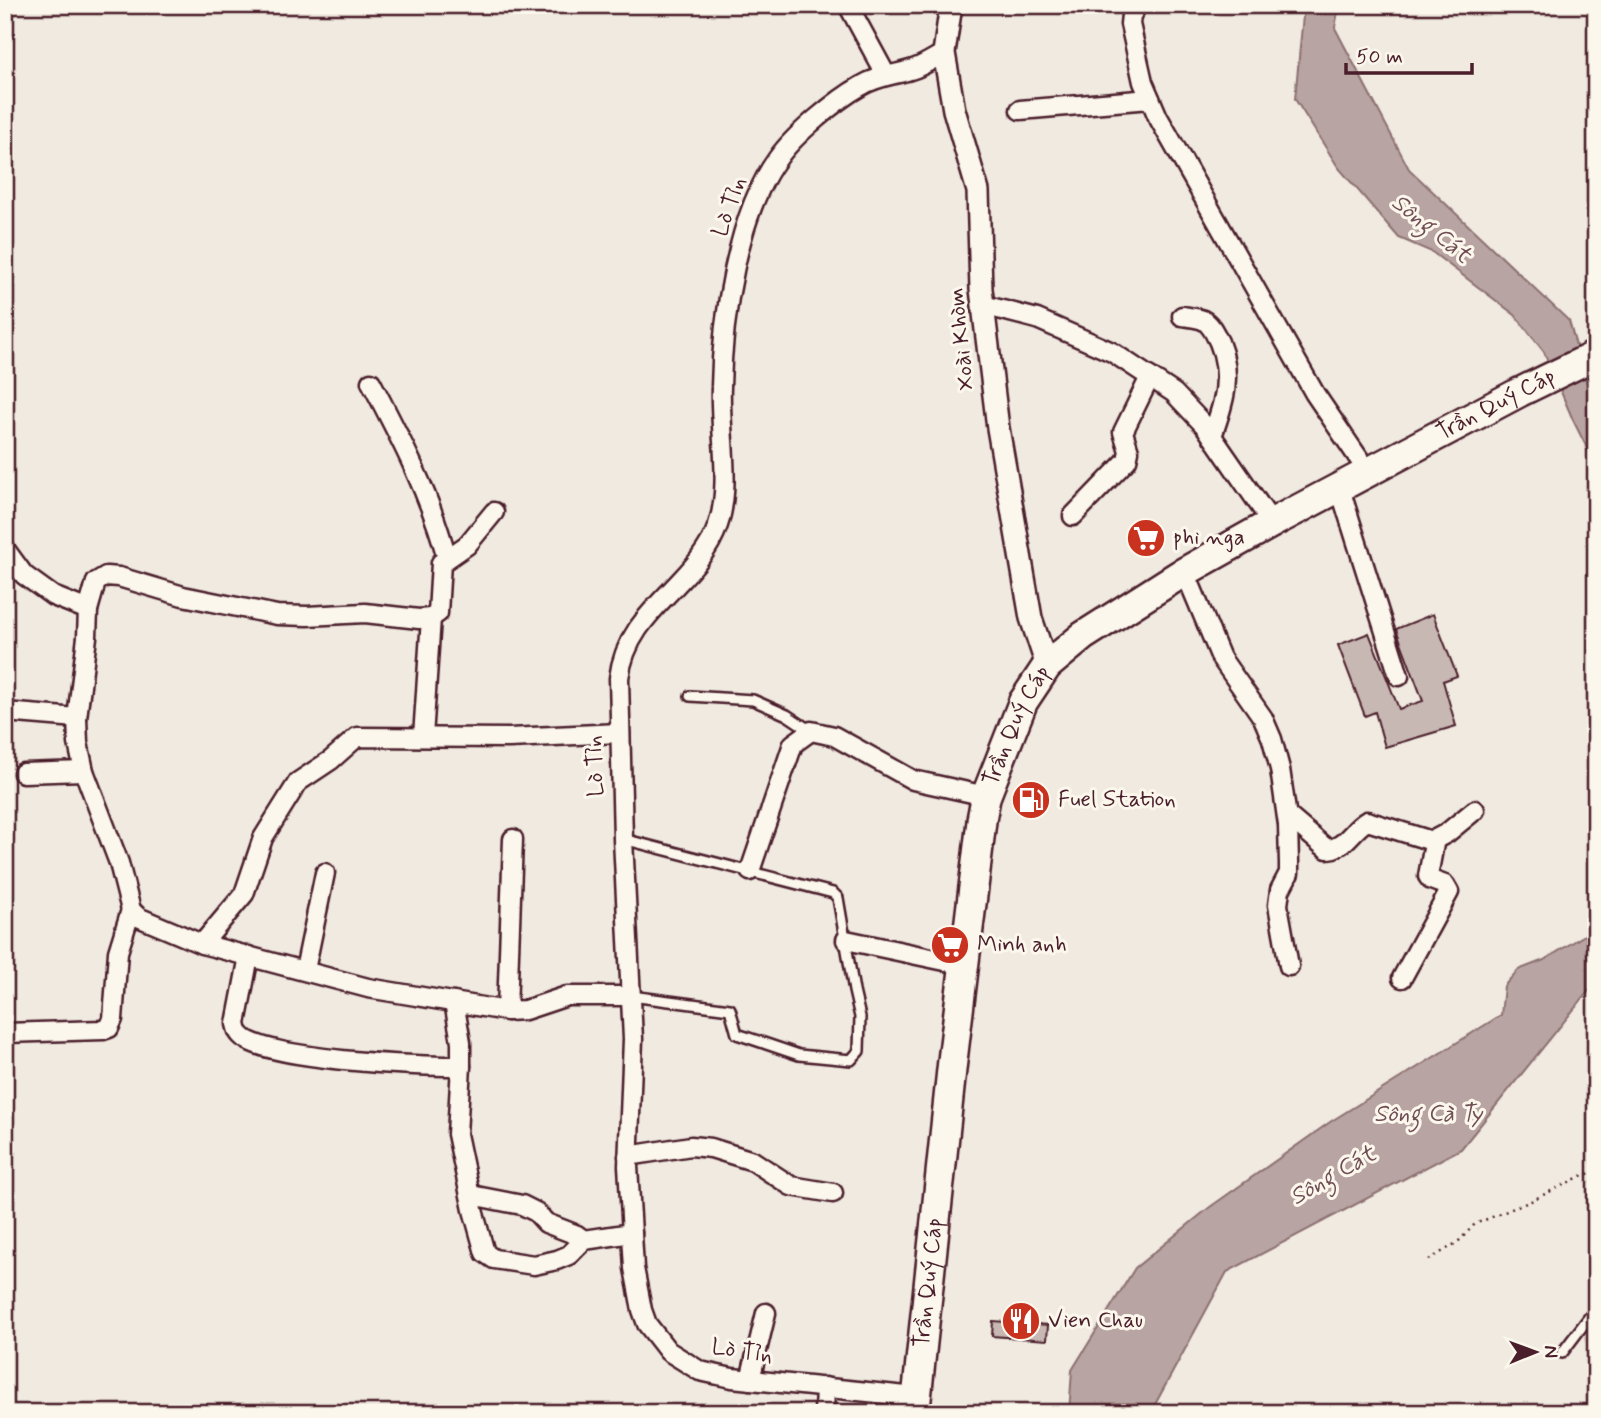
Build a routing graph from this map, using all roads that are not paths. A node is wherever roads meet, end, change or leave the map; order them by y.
1 (848, 5) edge
2 (951, 5) edge
3 (1138, 5) edge
4 (944, 53) junction
5 (886, 75) junction
6 (1150, 99) junction
7 (1020, 110) dead end
8 (984, 305) junction
9 (1182, 316) dead end
10 (1596, 355) edge
11 (1150, 376) junction
12 (371, 382) dead end
13 (1212, 436) junction
14 (1368, 472) junction
15 (1340, 489) junction
16 (494, 512) dead end
17 (1073, 516) dead end
18 (1272, 523) junction
19 (5, 549) edge
20 (447, 558) junction
21 (1185, 572) junction
22 (88, 610) junction
23 (431, 618) junction
24 (1047, 666) junction
25 (1399, 676) dead end
26 (690, 696) dead end
27 (5, 712) edge
28 (77, 718) junction
29 (811, 731) junction
30 (620, 733) junction
31 (423, 737) junction
32 (84, 771) junction
33 (23, 773) dead end
34 (986, 796) junction
35 (1475, 810) dead end
36 (1287, 815) junction
37 (513, 839) dead end
38 (623, 839) junction
39 (1432, 841) junction
40 (750, 871) junction
41 (324, 873) dead end
42 (131, 910) junction
43 (846, 940) junction
44 (202, 944) junction
45 (249, 956) junction
46 (964, 965) junction
47 (1289, 966) dead end
48 (305, 970) junction
49 (1402, 978) dead end
50 (631, 996) junction
51 (454, 1002) junction
52 (507, 1010) junction
53 (5, 1033) edge
54 (461, 1066) junction
55 (628, 1156) junction
56 (833, 1193) dead end
57 (471, 1195) junction
58 (632, 1233) junction
59 (584, 1240) junction
60 (1596, 1312) edge
61 (766, 1313) dead end
62 (1562, 1353) dead end
63 (751, 1380) junction
64 (825, 1387) junction
65 (915, 1405) edge
66 (824, 1413) edge

1 - 5 street
2 - 4 street, Xoài Khòm
3 - 6 street
4 - 5 street, Lò Tỉn
4 - 8 street, Xoài Khòm
5 - 30 street, Lò Tỉn
6 - 7 street
6 - 14 street
8 - 11 street
8 - 24 street, Xoài Khòm
9 - 13 street
10 - 14 main road, Trần Quý Cáp
11 - 13 street
11 - 17 street
12 - 20 street
13 - 18 street
14 - 15 main road, Trần Quý Cáp
15 - 18 main road, Trần Quý Cáp
15 - 25 street
16 - 20 street
18 - 21 main road, Trần Quý Cáp
19 - 22 street
20 - 23 street
21 - 24 main road, Trần Quý Cáp
21 - 36 street
22 - 23 street
22 - 28 street
23 - 31 street
24 - 34 main road, Trần Quý Cáp
26 - 29 lane
27 - 28 street
28 - 32 street
29 - 34 street
29 - 40 street
30 - 31 street
30 - 38 street, Lò Tỉn
31 - 44 street
32 - 33 street
32 - 42 street
34 - 46 main road, Trần Quý Cáp
35 - 39 street
36 - 39 street
36 - 47 street
37 - 52 street
38 - 40 lane
38 - 50 street, Lò Tỉn
39 - 49 street
40 - 43 lane
41 - 48 street
42 - 44 street
42 - 53 street
43 - 46 street
43 - 50 lane
44 - 45 street
45 - 48 street
45 - 54 street
46 - 65 main road, Trần Quý Cáp
48 - 51 street
50 - 52 street
50 - 55 street, Lò Tỉn
51 - 52 street
51 - 54 street
54 - 57 street
55 - 56 street
55 - 58 street, Lò Tỉn
57 - 59 street
57 - 59 street
58 - 59 street
58 - 63 street, Lò Tỉn
60 - 62 lane
61 - 63 street
63 - 64 street, Lò Tỉn
64 - 65 street, Lò Tỉn
64 - 66 street

